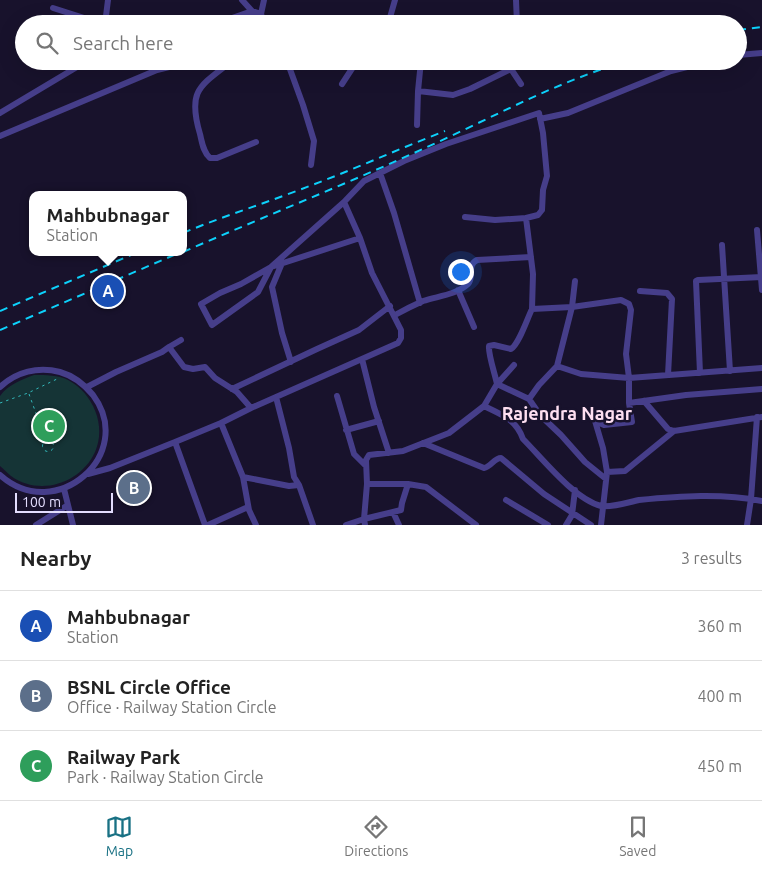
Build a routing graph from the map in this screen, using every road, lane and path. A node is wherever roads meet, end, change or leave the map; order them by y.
1 (108, 0) edge
2 (242, 0) edge
3 (264, 0) edge
4 (395, 0) edge
5 (516, 0) edge
6 (53, 8) dead end
7 (252, 12) junction
8 (261, 14) joint
9 (75, 15) edge
10 (106, 15) edge
11 (243, 15) edge
12 (387, 15) edge
13 (517, 15) edge
14 (762, 53) edge
15 (747, 54) edge
16 (72, 70) edge
17 (157, 70) edge
18 (221, 70) edge
19 (290, 70) edge
20 (351, 70) edge
21 (419, 70) edge
22 (503, 70) edge
23 (514, 70) edge
24 (675, 70) edge
25 (342, 84) dead end
26 (521, 84) dead end
27 (418, 91) junction
28 (0, 114) edge
29 (540, 119) junction
30 (417, 125) dead end
31 (0, 136) edge
32 (256, 142) dead end
33 (311, 164) dead end
34 (380, 173) junction
35 (344, 202) junction
36 (465, 216) dead end
37 (526, 218) junction
38 (757, 230) dead end
39 (360, 238) junction
40 (722, 245) dead end
41 (531, 257) junction
42 (282, 263) junction
43 (271, 267) junction
44 (761, 277) edge
45 (724, 279) junction
46 (575, 281) dead end
47 (458, 290) junction
48 (762, 290) edge
49 (640, 291) dead end
50 (420, 303) junction
51 (390, 306) junction
52 (572, 307) junction
53 (532, 309) junction
54 (394, 315) junction
55 (474, 327) dead end
56 (181, 340) dead end
57 (169, 347) junction
58 (362, 359) junction
59 (291, 362) junction
60 (514, 365) dead end
61 (557, 366) junction
62 (762, 368) edge
63 (730, 371) junction
64 (700, 373) junction
65 (67, 374) junction
66 (668, 375) junction
67 (628, 378) junction
68 (496, 384) junction
69 (0, 387) edge
70 (87, 387) junction
71 (232, 389) junction
72 (762, 389) edge
73 (28, 393) junction
74 (276, 396) junction
75 (337, 396) dead end
76 (529, 399) junction
77 (644, 401) junction
78 (0, 403) edge
79 (629, 403) junction
80 (484, 406) junction
81 (251, 408) junction
82 (760, 417) edge
83 (379, 421) junction
84 (221, 423) junction
85 (346, 430) junction
86 (674, 431) junction
87 (46, 441) junction
88 (176, 442) junction
89 (423, 443) junction
90 (389, 453) junction
91 (366, 466) junction
92 (88, 474) junction
93 (0, 475) edge
94 (607, 476) junction
95 (243, 477) junction
96 (367, 484) junction
97 (408, 484) junction
98 (299, 485) junction
99 (64, 489) junction
100 (575, 490) junction
101 (751, 499) junction
102 (506, 500) dead end
103 (762, 501) edge
104 (68, 505) junction
105 (602, 506) junction
106 (248, 508) junction
107 (393, 512) junction
108 (572, 513) junction
109 (364, 522) edge
110 (36, 525) edge
111 (73, 525) edge
112 (207, 525) edge
113 (256, 525) edge
114 (313, 525) edge
115 (346, 525) edge
116 (399, 525) edge
117 (476, 525) edge
118 (548, 525) edge
119 (566, 525) edge
120 (591, 525) edge
121 (601, 525) edge
122 (747, 525) edge

1 - 10 street
2 - 7 street
3 - 8 street
4 - 12 street
5 - 13 street
6 - 9 street
7 - 8 street
7 - 11 street
14 - 15 street
16 - 28 street
17 - 31 street
18 - 32 street
19 - 33 street
20 - 25 street
21 - 27 street
22 - 27 street
23 - 26 street
24 - 29 street
27 - 30 street
29 - 34 street
29 - 37 street
34 - 35 street
34 - 50 street
35 - 39 street
35 - 43 street
36 - 37 street
37 - 41 street
38 - 44 street
39 - 42 street
39 - 51 street
40 - 45 street
41 - 47 street
41 - 53 street
42 - 43 street
42 - 59 street
43 - 43 street
44 - 45 street
44 - 48 street
45 - 63 street
45 - 64 street
46 - 52 street
47 - 50 street
47 - 55 street
49 - 66 street
50 - 54 street
51 - 54 street
51 - 59 street
52 - 53 street
52 - 61 street
52 - 67 street
53 - 68 street
54 - 58 street
56 - 57 street
57 - 70 street
57 - 71 street
58 - 74 street
58 - 83 street
59 - 71 street
60 - 68 street
61 - 67 street
61 - 76 street
62 - 63 street
63 - 64 street
64 - 66 street
65 - 69 street
65 - 70 street
65 - 73 path
66 - 67 street
67 - 79 street
68 - 76 street
68 - 80 street
70 - 92 street
71 - 81 street
72 - 77 street
73 - 78 path
73 - 87 path
74 - 81 street
74 - 98 street
75 - 85 street
76 - 94 street
77 - 79 street
77 - 86 street
79 - 94 street
80 - 89 street
80 - 100 street
81 - 84 street
82 - 86 street
82 - 101 street
83 - 85 street
83 - 90 street
84 - 88 street
84 - 95 street
85 - 91 street
86 - 94 street
87 - 87 path
88 - 92 street
88 - 112 street
89 - 90 street
89 - 108 street
90 - 91 street
91 - 96 street
92 - 99 street
93 - 99 street
94 - 105 street
95 - 98 street
95 - 106 street
96 - 97 street
96 - 109 street
97 - 107 street
97 - 117 street
98 - 114 street
99 - 104 street
100 - 105 street
100 - 108 street
101 - 103 street
101 - 105 street
101 - 122 street
102 - 118 street
104 - 110 street
104 - 111 street
105 - 121 street
106 - 112 street
106 - 113 street
107 - 109 street
107 - 116 street
108 - 119 street
108 - 120 street
109 - 115 street

